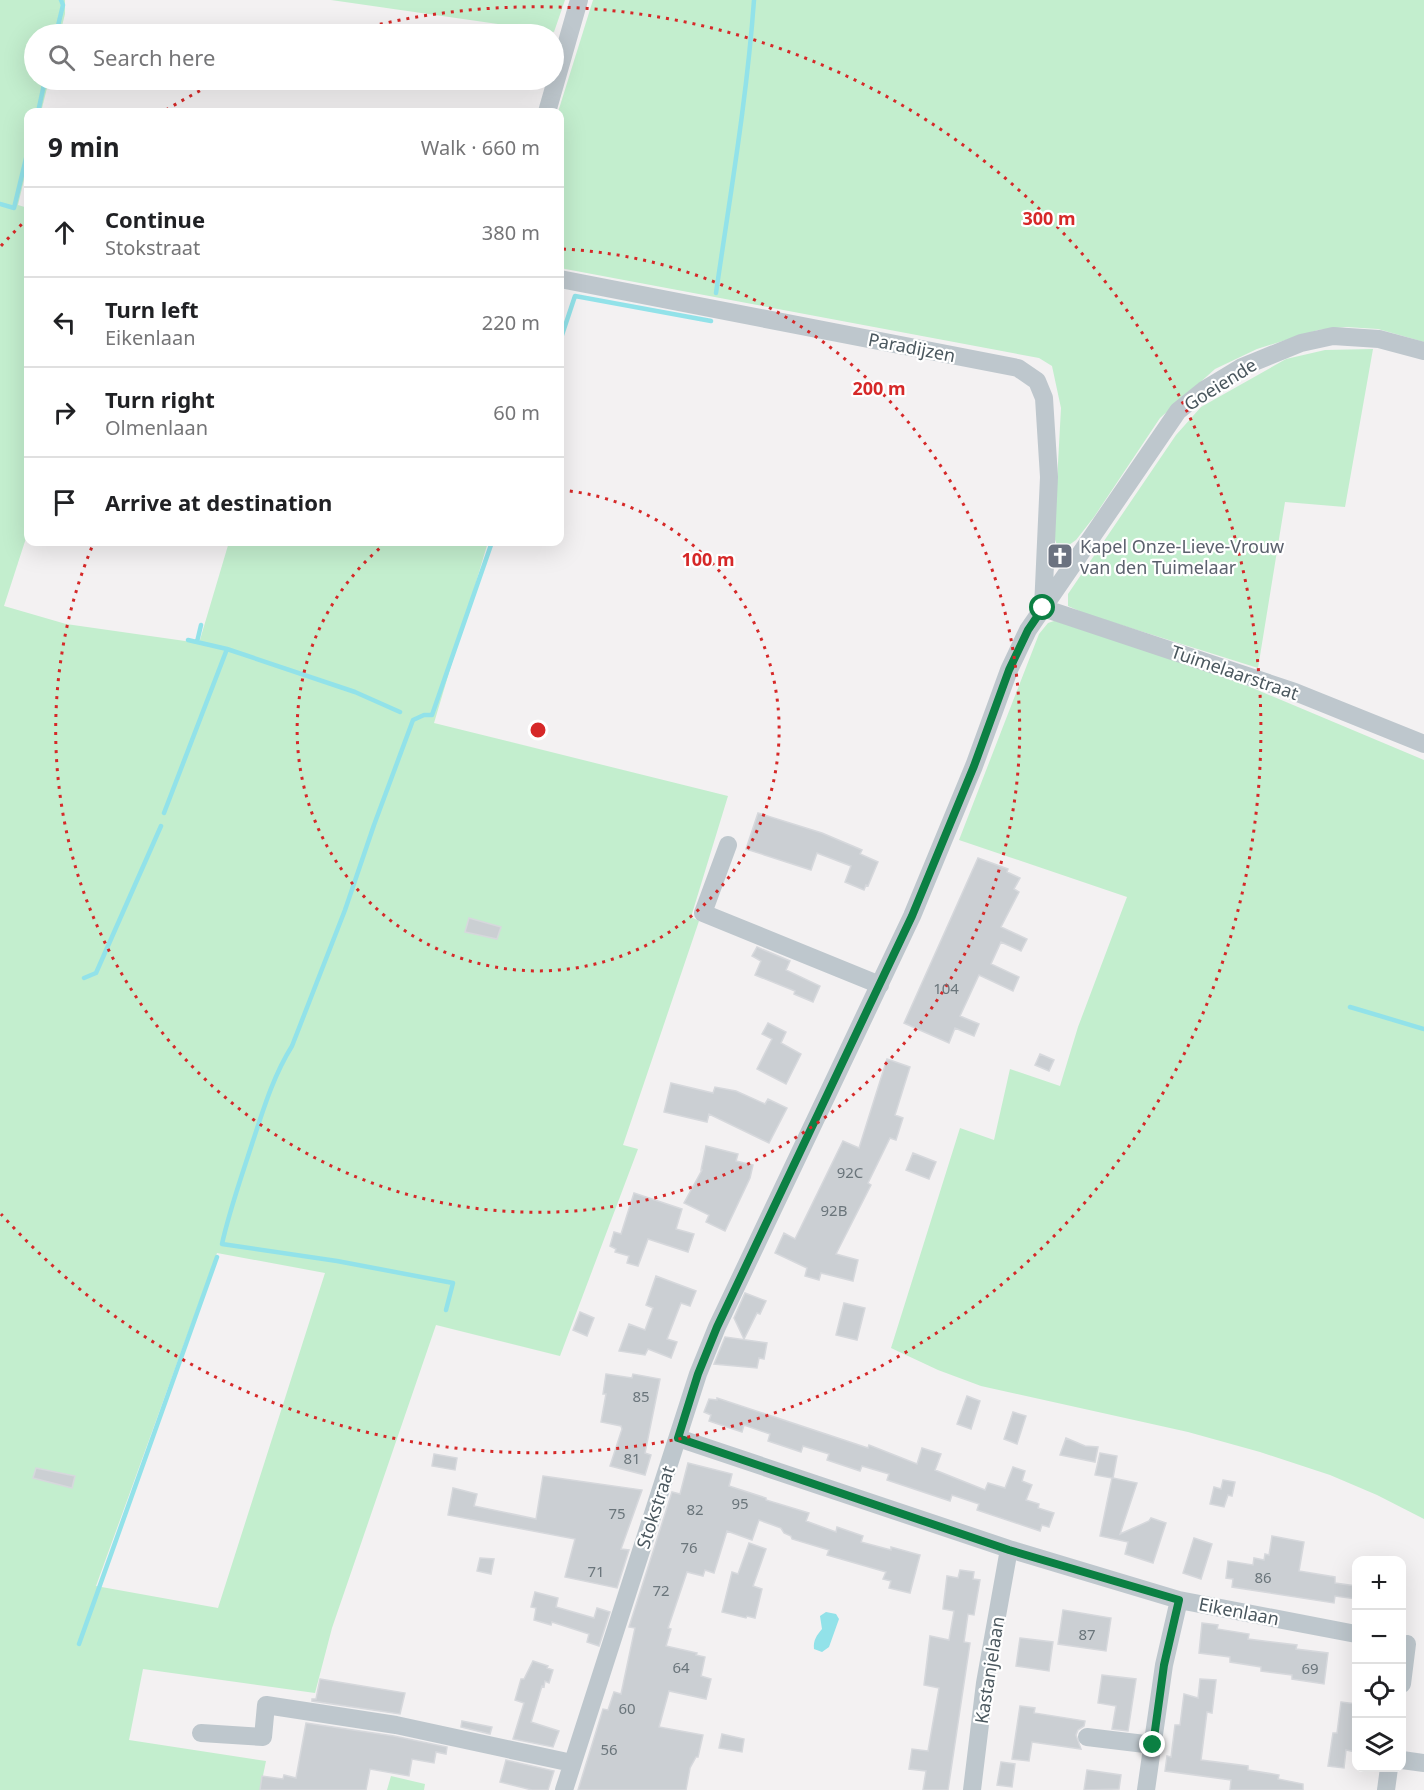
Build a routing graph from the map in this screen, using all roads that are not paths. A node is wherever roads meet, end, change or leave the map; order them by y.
1 (579, 0) edge
2 (564, 52) edge
3 (553, 90) edge
4 (548, 108) edge
5 (564, 280) edge
6 (1424, 351) edge
7 (1043, 608) junction
8 (1424, 744) edge
9 (728, 845) dead end
10 (880, 985) junction
11 (678, 1438) junction
12 (1009, 1550) junction
13 (1179, 1600) junction
14 (1352, 1633) edge
15 (1411, 1643) edge
16 (1406, 1664) edge
17 (201, 1733) dead end
18 (1087, 1737) dead end
19 (1153, 1745) junction
20 (1406, 1761) edge
21 (572, 1763) junction
22 (1424, 1763) edge
23 (1388, 1772) edge
24 (564, 1790) edge
25 (972, 1790) edge
26 (1146, 1790) edge
27 (1386, 1790) edge

1 - 2 street
3 - 4 street
5 - 7 street, Paradijzen
6 - 7 street, Goeiende
7 - 8 street, Tuimelaarstraat
7 - 10 street, Stokstraat
9 - 10 street
10 - 11 street, Stokstraat
11 - 12 street, Eikenlaan
11 - 21 street, Stokstraat
12 - 13 street, Eikenlaan
12 - 25 street, Kastanjelaan
13 - 14 street, Eikenlaan
13 - 19 street
15 - 16 street
17 - 21 street
18 - 19 street
19 - 26 street
20 - 22 street
21 - 24 street, Stokstraat
23 - 27 street

